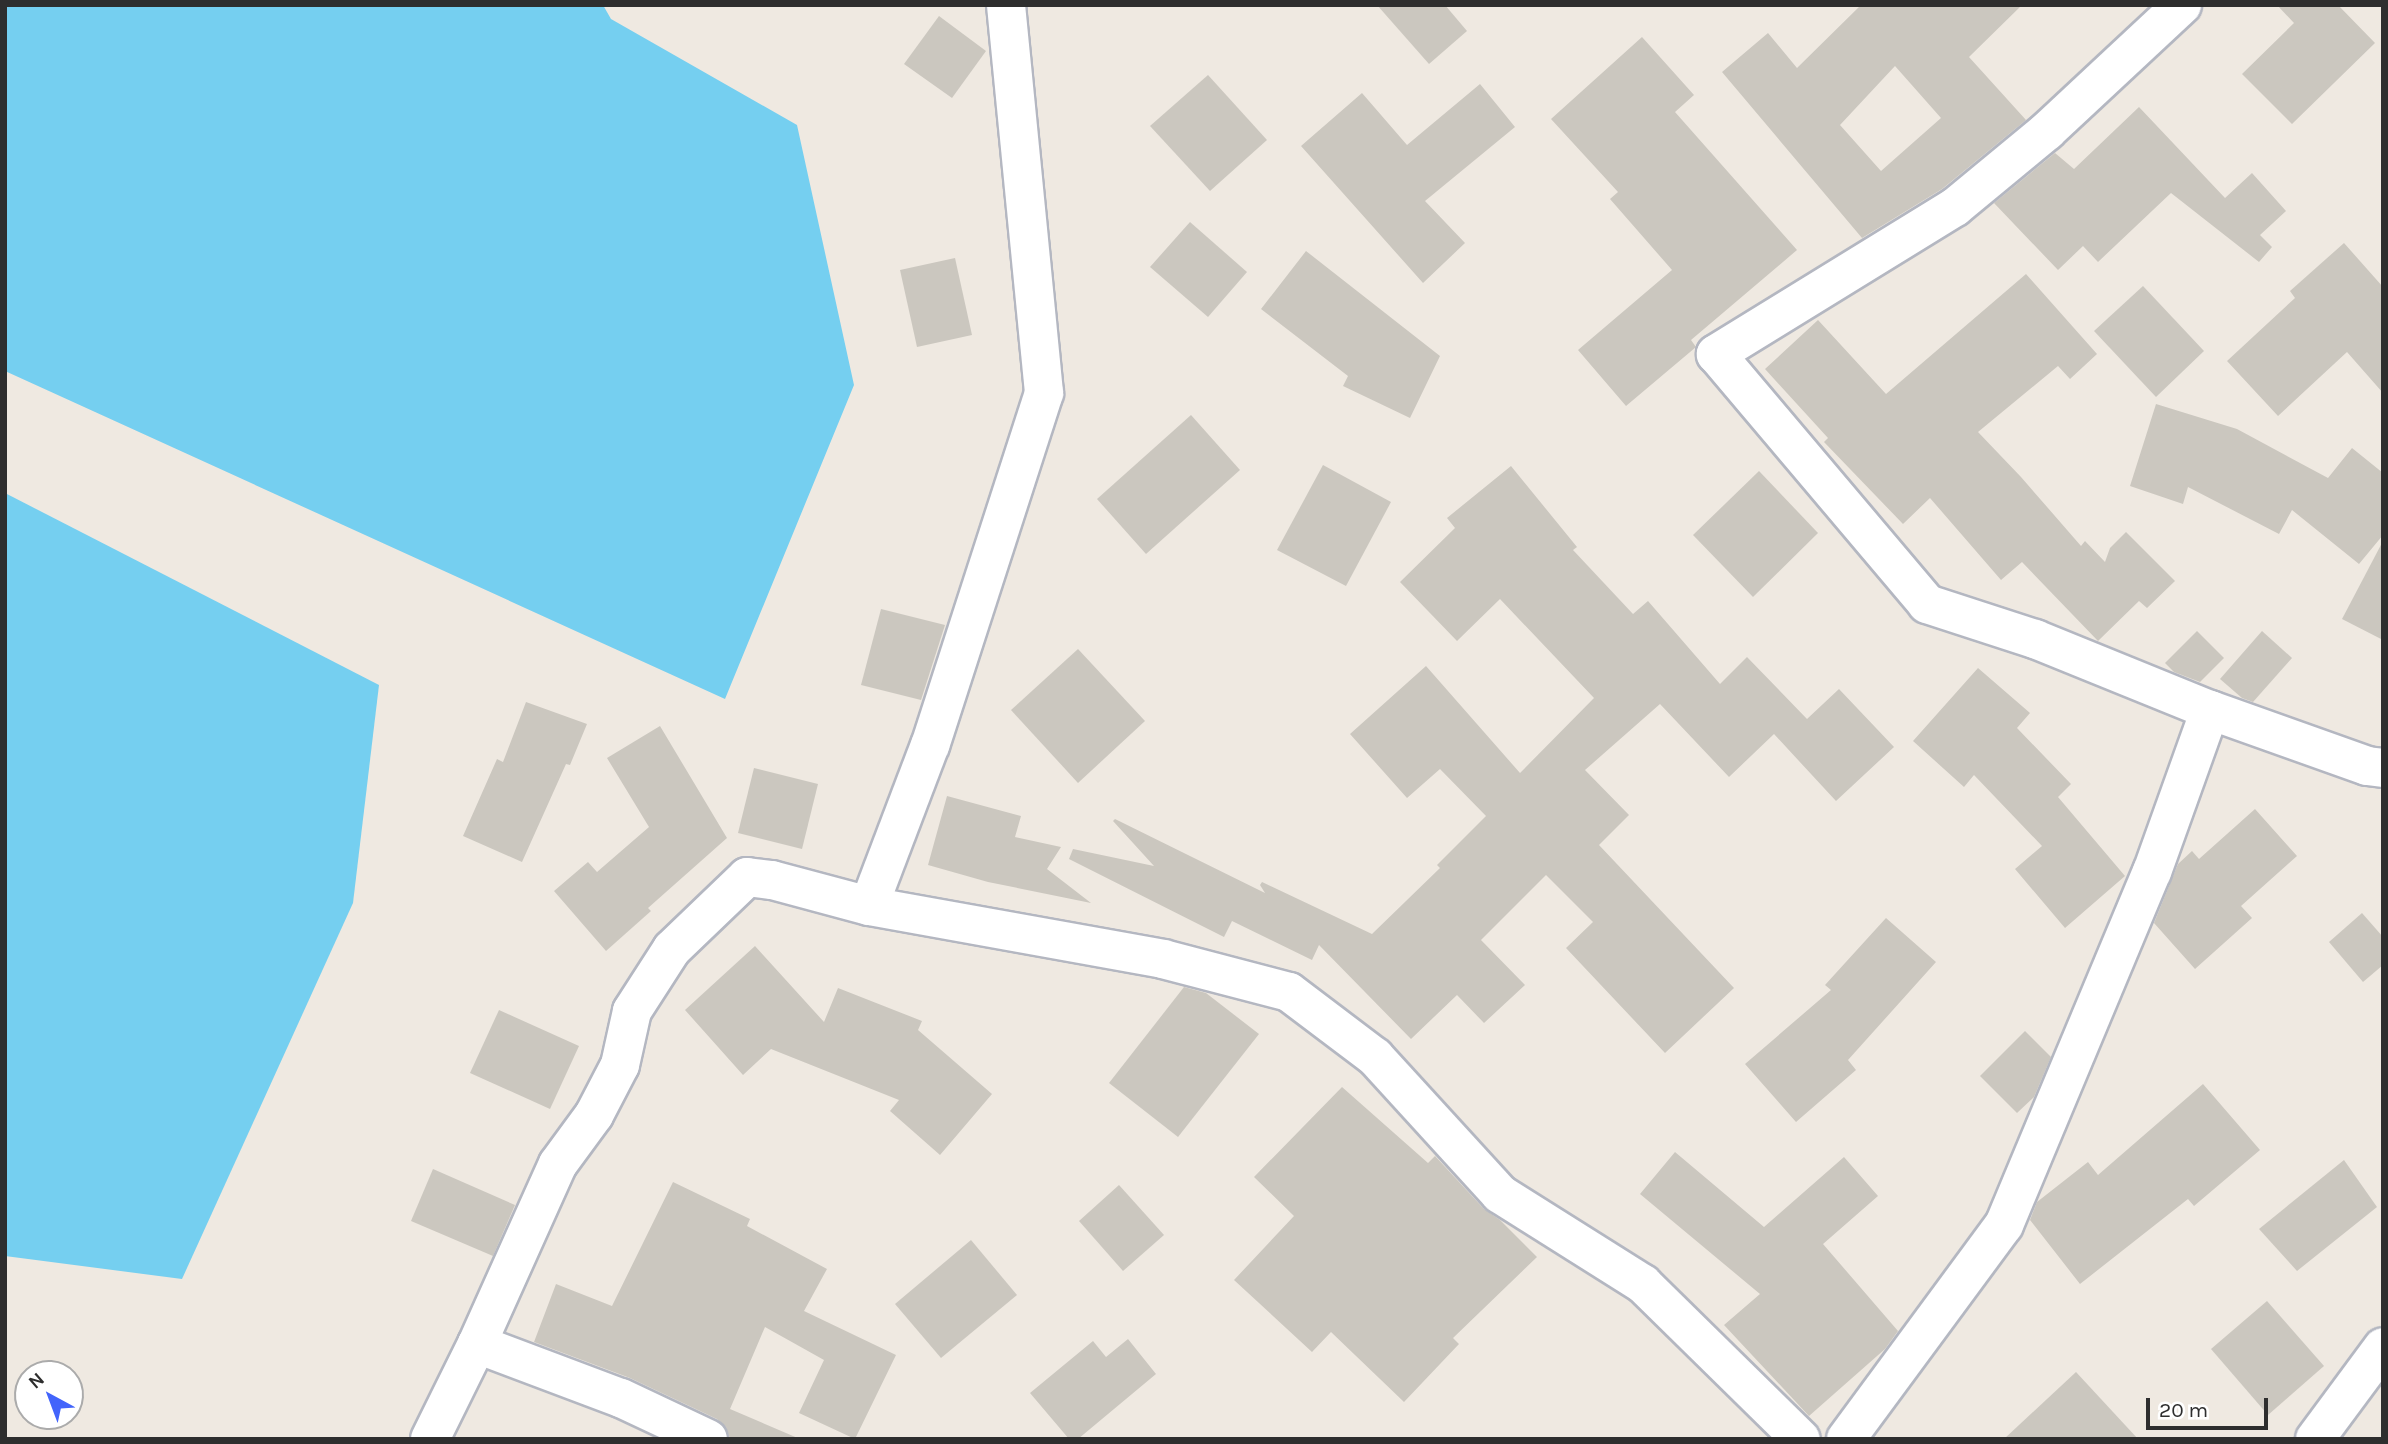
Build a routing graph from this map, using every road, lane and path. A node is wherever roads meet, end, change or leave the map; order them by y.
1 (1006, 5) edge
2 (2182, 5) edge
3 (2210, 710) junction
4 (2383, 768) edge
5 (869, 906) junction
6 (477, 1345) junction
7 (2383, 1347) edge
8 (430, 1439) edge
9 (708, 1439) edge
10 (1801, 1439) edge
11 (1846, 1439) edge
12 (2315, 1439) edge

1 - 5 street
2 - 3 street
3 - 4 street
3 - 11 street
5 - 6 street
5 - 10 street
6 - 8 street
6 - 9 street
7 - 12 street

